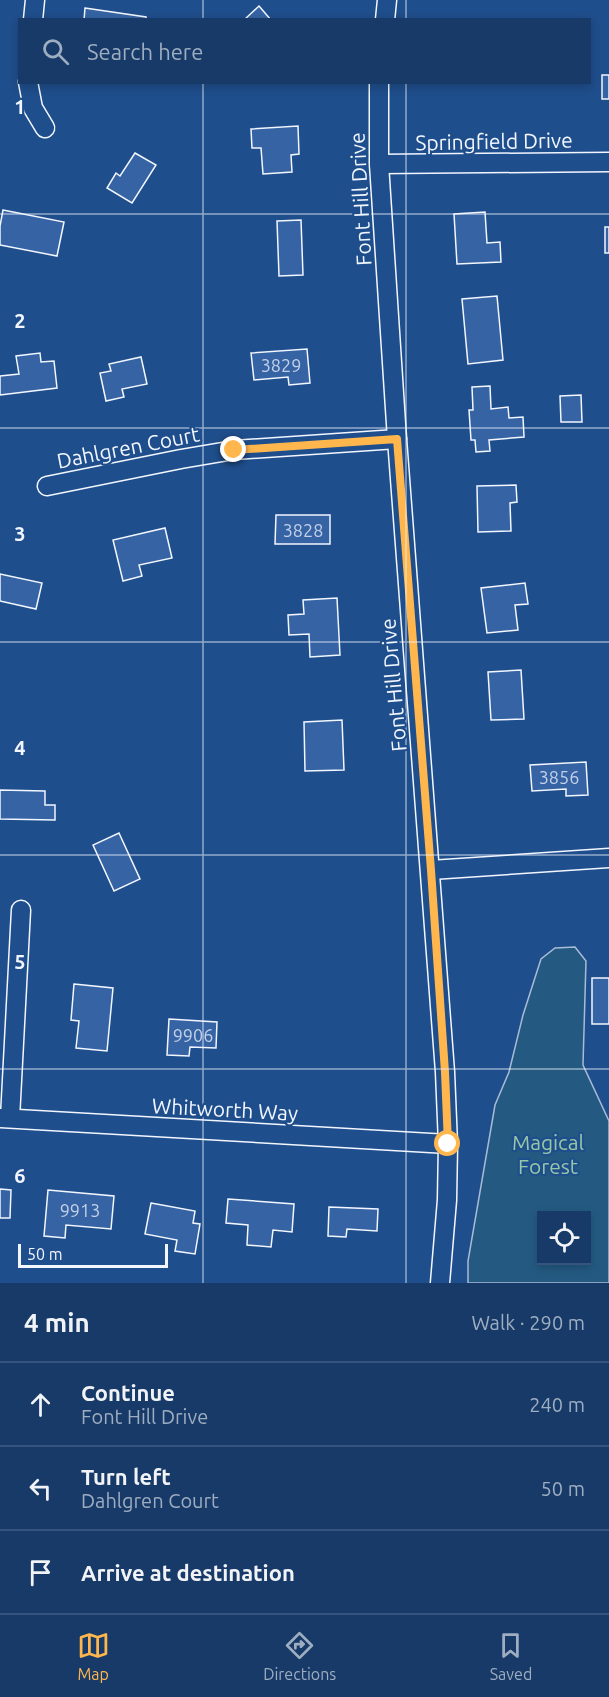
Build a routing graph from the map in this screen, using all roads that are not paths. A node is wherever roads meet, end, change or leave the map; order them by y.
1 (35, 0) edge
2 (387, 0) edge
3 (33, 18) edge
4 (385, 18) edge
5 (28, 84) edge
6 (379, 84) edge
7 (45, 128) dead end
8 (609, 162) edge
9 (380, 164) junction
10 (397, 439) junction
11 (47, 486) dead end
12 (609, 858) edge
13 (431, 870) junction
14 (21, 910) dead end
15 (5, 1118) edge
16 (448, 1144) junction
17 (440, 1283) edge

1 - 3 street
2 - 4 street
5 - 7 street
6 - 9 street, Font Hill Drive
8 - 9 street, Springfield Drive
9 - 10 street, Font Hill Drive
10 - 11 street, Dahlgren Court
10 - 13 street, Font Hill Drive
12 - 13 street
13 - 16 street, Font Hill Drive
14 - 15 street
15 - 16 street, Whitworth Way
16 - 17 street, Font Hill Drive

